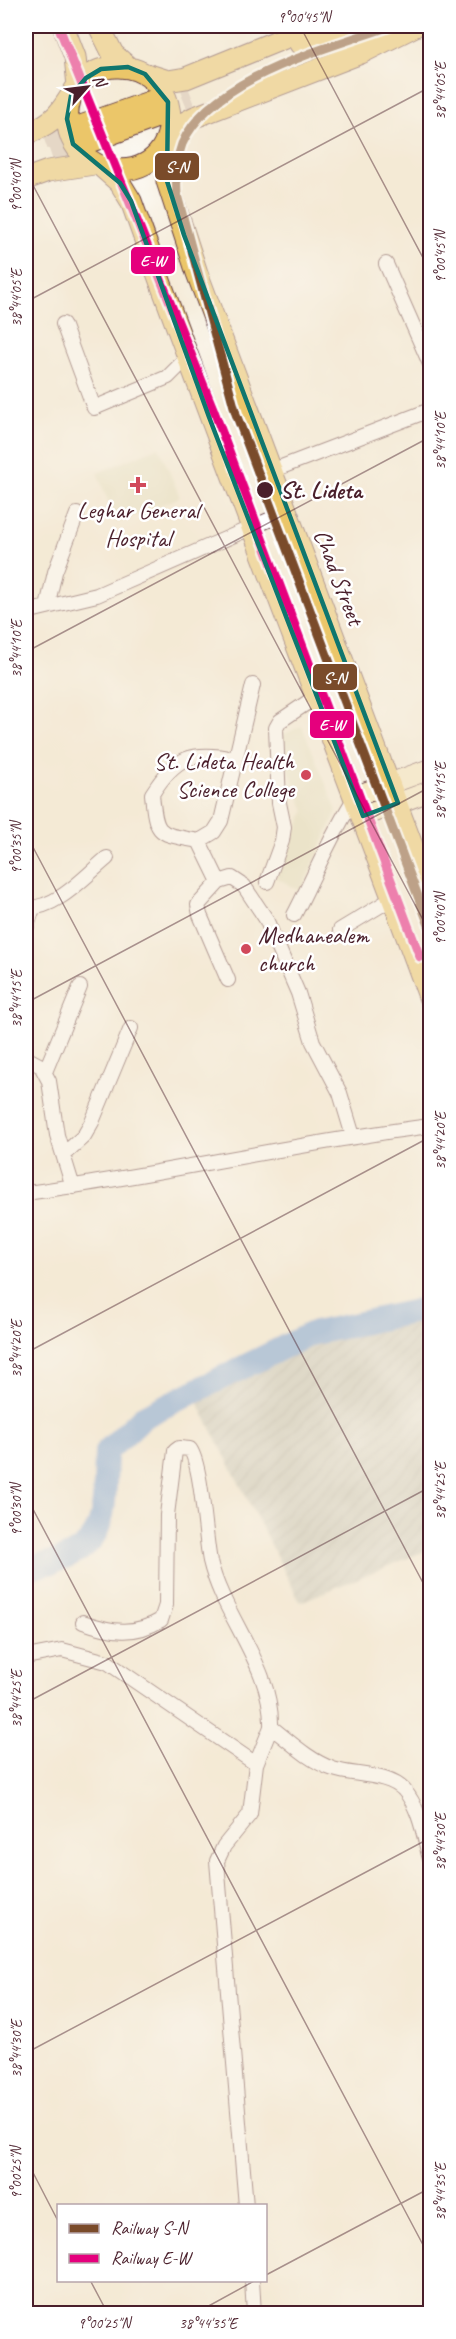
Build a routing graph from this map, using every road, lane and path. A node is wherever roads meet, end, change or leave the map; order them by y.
1 (63, 26) edge
2 (99, 26) edge
3 (314, 26) edge
4 (347, 26) edge
5 (405, 26) edge
6 (416, 26) edge
7 (136, 70) junction
8 (74, 91) junction
9 (161, 122) junction
10 (81, 135) tunnel mouth
11 (33, 140) edge
12 (26, 164) edge
13 (99, 166) junction
14 (26, 179) edge
15 (386, 264) dead end
16 (63, 324) dead end
17 (187, 358) junction
18 (430, 364) edge
19 (430, 410) edge
20 (271, 471) junction
21 (287, 512) junction
22 (77, 514) dead end
23 (250, 527) junction
24 (47, 607) junction
25 (26, 612) edge
26 (253, 685) dead end
27 (317, 696) junction
28 (234, 759) junction
29 (430, 769) edge
30 (430, 791) edge
31 (394, 793) junction
32 (356, 807) junction
33 (199, 841) junction
34 (107, 858) dead end
35 (219, 882) junction
36 (267, 882) dead end
37 (430, 893) edge
38 (393, 898) junction
39 (29, 908) edge
40 (294, 915) dead end
41 (26, 929) edge
42 (340, 930) dead end
43 (228, 981) dead end
44 (80, 987) dead end
45 (430, 999) edge
46 (131, 1028) dead end
47 (26, 1058) edge
48 (45, 1072) junction
49 (430, 1126) edge
50 (353, 1136) junction
51 (63, 1155) junction
52 (74, 1187) junction
53 (26, 1193) edge
54 (83, 1622) dead end
55 (26, 1657) edge
56 (272, 1727) junction
57 (256, 1764) junction
58 (430, 1859) edge
59 (246, 2204) edge
60 (252, 2282) edge
61 (254, 2313) edge

1 - 8 main road
2 - 7 main road
3 - 7 main road
4 - 5 main road
6 - 9 main road
7 - 8 main road
7 - 9 main road
8 - 11 main road
8 - 13 main road
9 - 10 main road
9 - 13 main road
9 - 20 main road, Chad Street
11 - 12 main road
13 - 14 main road
13 - 17 main road
15 - 18 street
16 - 17 street
17 - 23 main road
19 - 20 street
20 - 21 main road, Chad Street
21 - 23 street
21 - 31 main road, Chad Street
22 - 24 street
23 - 24 street
23 - 27 main road
24 - 25 street
26 - 28 street
27 - 32 main road
27 - 36 street
28 - 33 street
28 - 33 street
29 - 31 main road
30 - 31 main road
31 - 32 main road
31 - 37 main road, Chad Street
32 - 38 main road
32 - 40 street
33 - 35 street
34 - 39 street
35 - 43 street
35 - 50 street
38 - 42 street
38 - 45 main road
39 - 41 street
44 - 48 street
46 - 51 street
47 - 48 street
48 - 51 street
49 - 50 street
50 - 52 street
51 - 52 street
52 - 53 street
54 - 56 street
55 - 57 street
56 - 57 street
56 - 58 street
57 - 59 street
60 - 61 street

